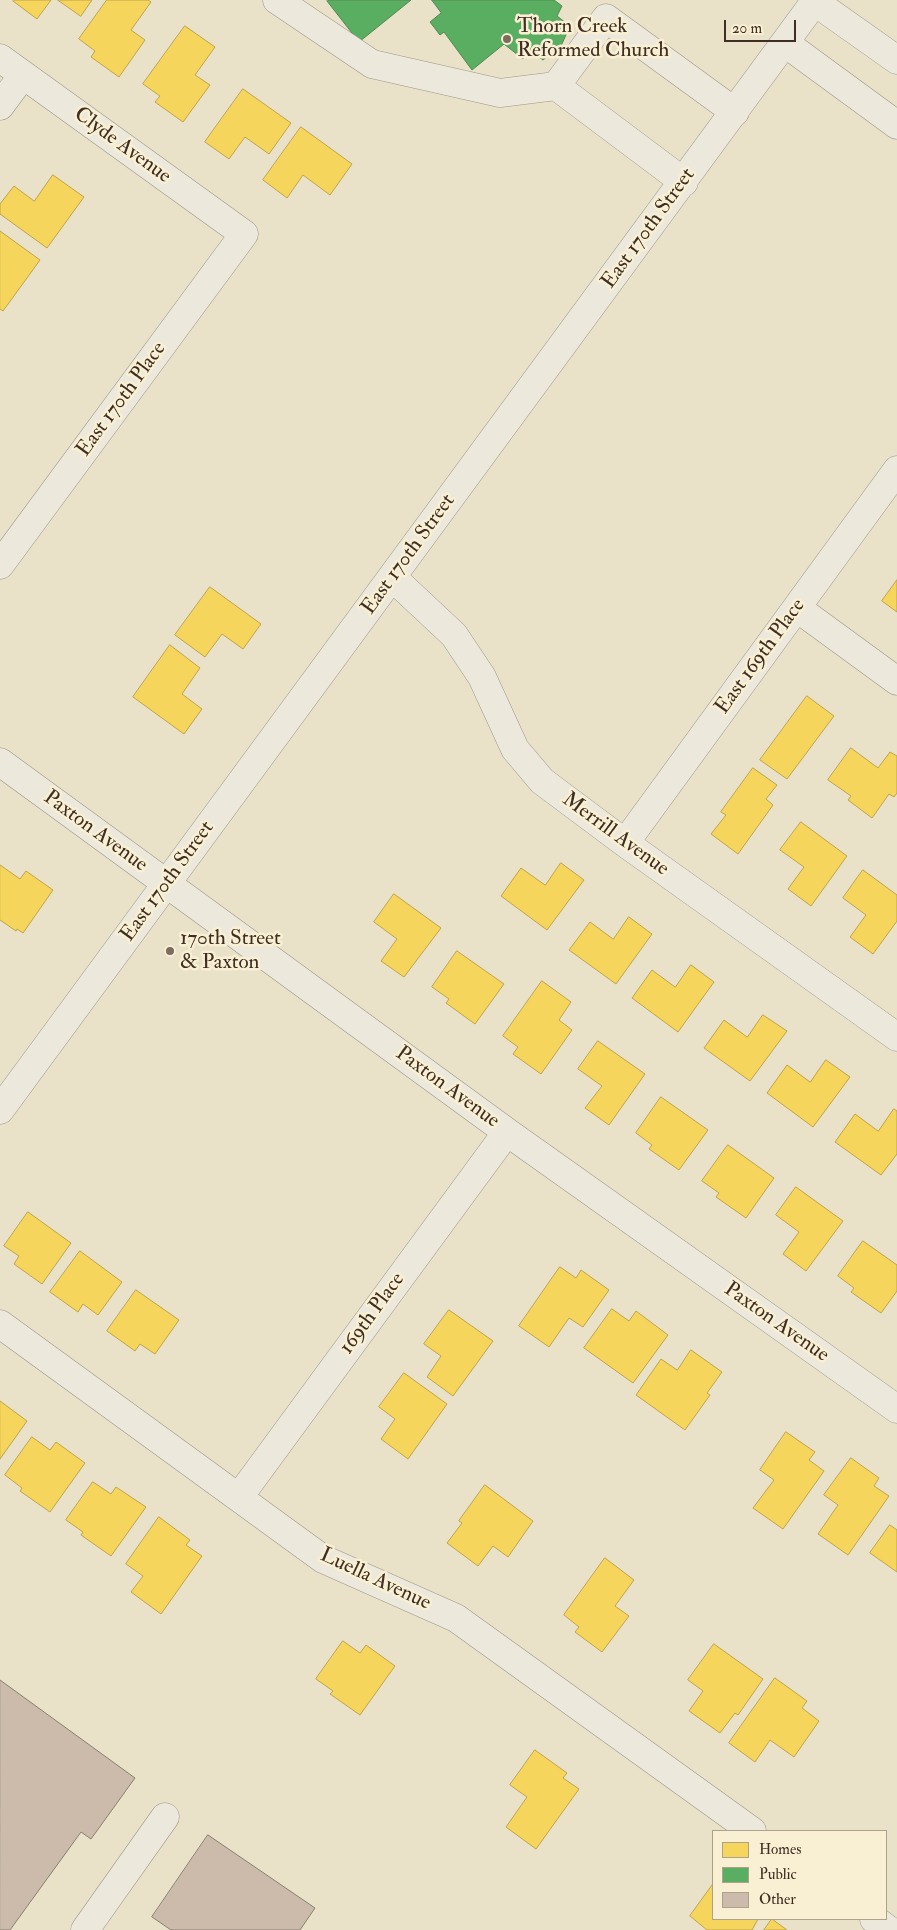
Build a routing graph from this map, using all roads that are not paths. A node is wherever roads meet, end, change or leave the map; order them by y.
1 (277, 0) edge
2 (816, 1) edge
3 (604, 9) edge
4 (785, 43) junction
5 (0, 58) edge
6 (897, 60) edge
7 (23, 75) junction
8 (556, 86) junction
9 (0, 106) edge
10 (735, 112) junction
11 (897, 125) edge
12 (684, 182) junction
13 (244, 234) joint
14 (897, 470) edge
15 (0, 565) edge
16 (392, 577) junction
17 (797, 608) junction
18 (897, 680) edge
19 (0, 762) edge
20 (625, 843) junction
21 (167, 884) junction
22 (897, 1037) edge
23 (0, 1110) edge
24 (507, 1132) junction
25 (0, 1324) edge
26 (897, 1409) edge
27 (239, 1496) junction
28 (165, 1816) dead end
29 (751, 1830) edge
30 (875, 1920) edge
31 (85, 1930) edge
32 (889, 1930) edge

1 - 8 street
2 - 4 street, East 170th Street
2 - 6 street
3 - 8 street
3 - 10 street
4 - 10 street, East 170th Street
4 - 11 street
5 - 7 street, Clyde Avenue
7 - 9 street
7 - 13 street, Clyde Avenue
8 - 12 street
10 - 12 street, East 170th Street
12 - 16 street, East 170th Street
13 - 15 street, East 170th Place
14 - 17 street, East 169th Place
16 - 20 street, Merrill Avenue
16 - 21 street, East 170th Street
17 - 18 street
17 - 20 street, East 169th Place
19 - 21 street, Paxton Avenue
20 - 22 street, Merrill Avenue
21 - 23 street, East 170th Street
21 - 24 street, Paxton Avenue
24 - 26 street, Paxton Avenue
24 - 27 street, 169th Place
25 - 27 street, Luella Avenue
27 - 29 street, Luella Avenue
28 - 31 street
30 - 32 street

